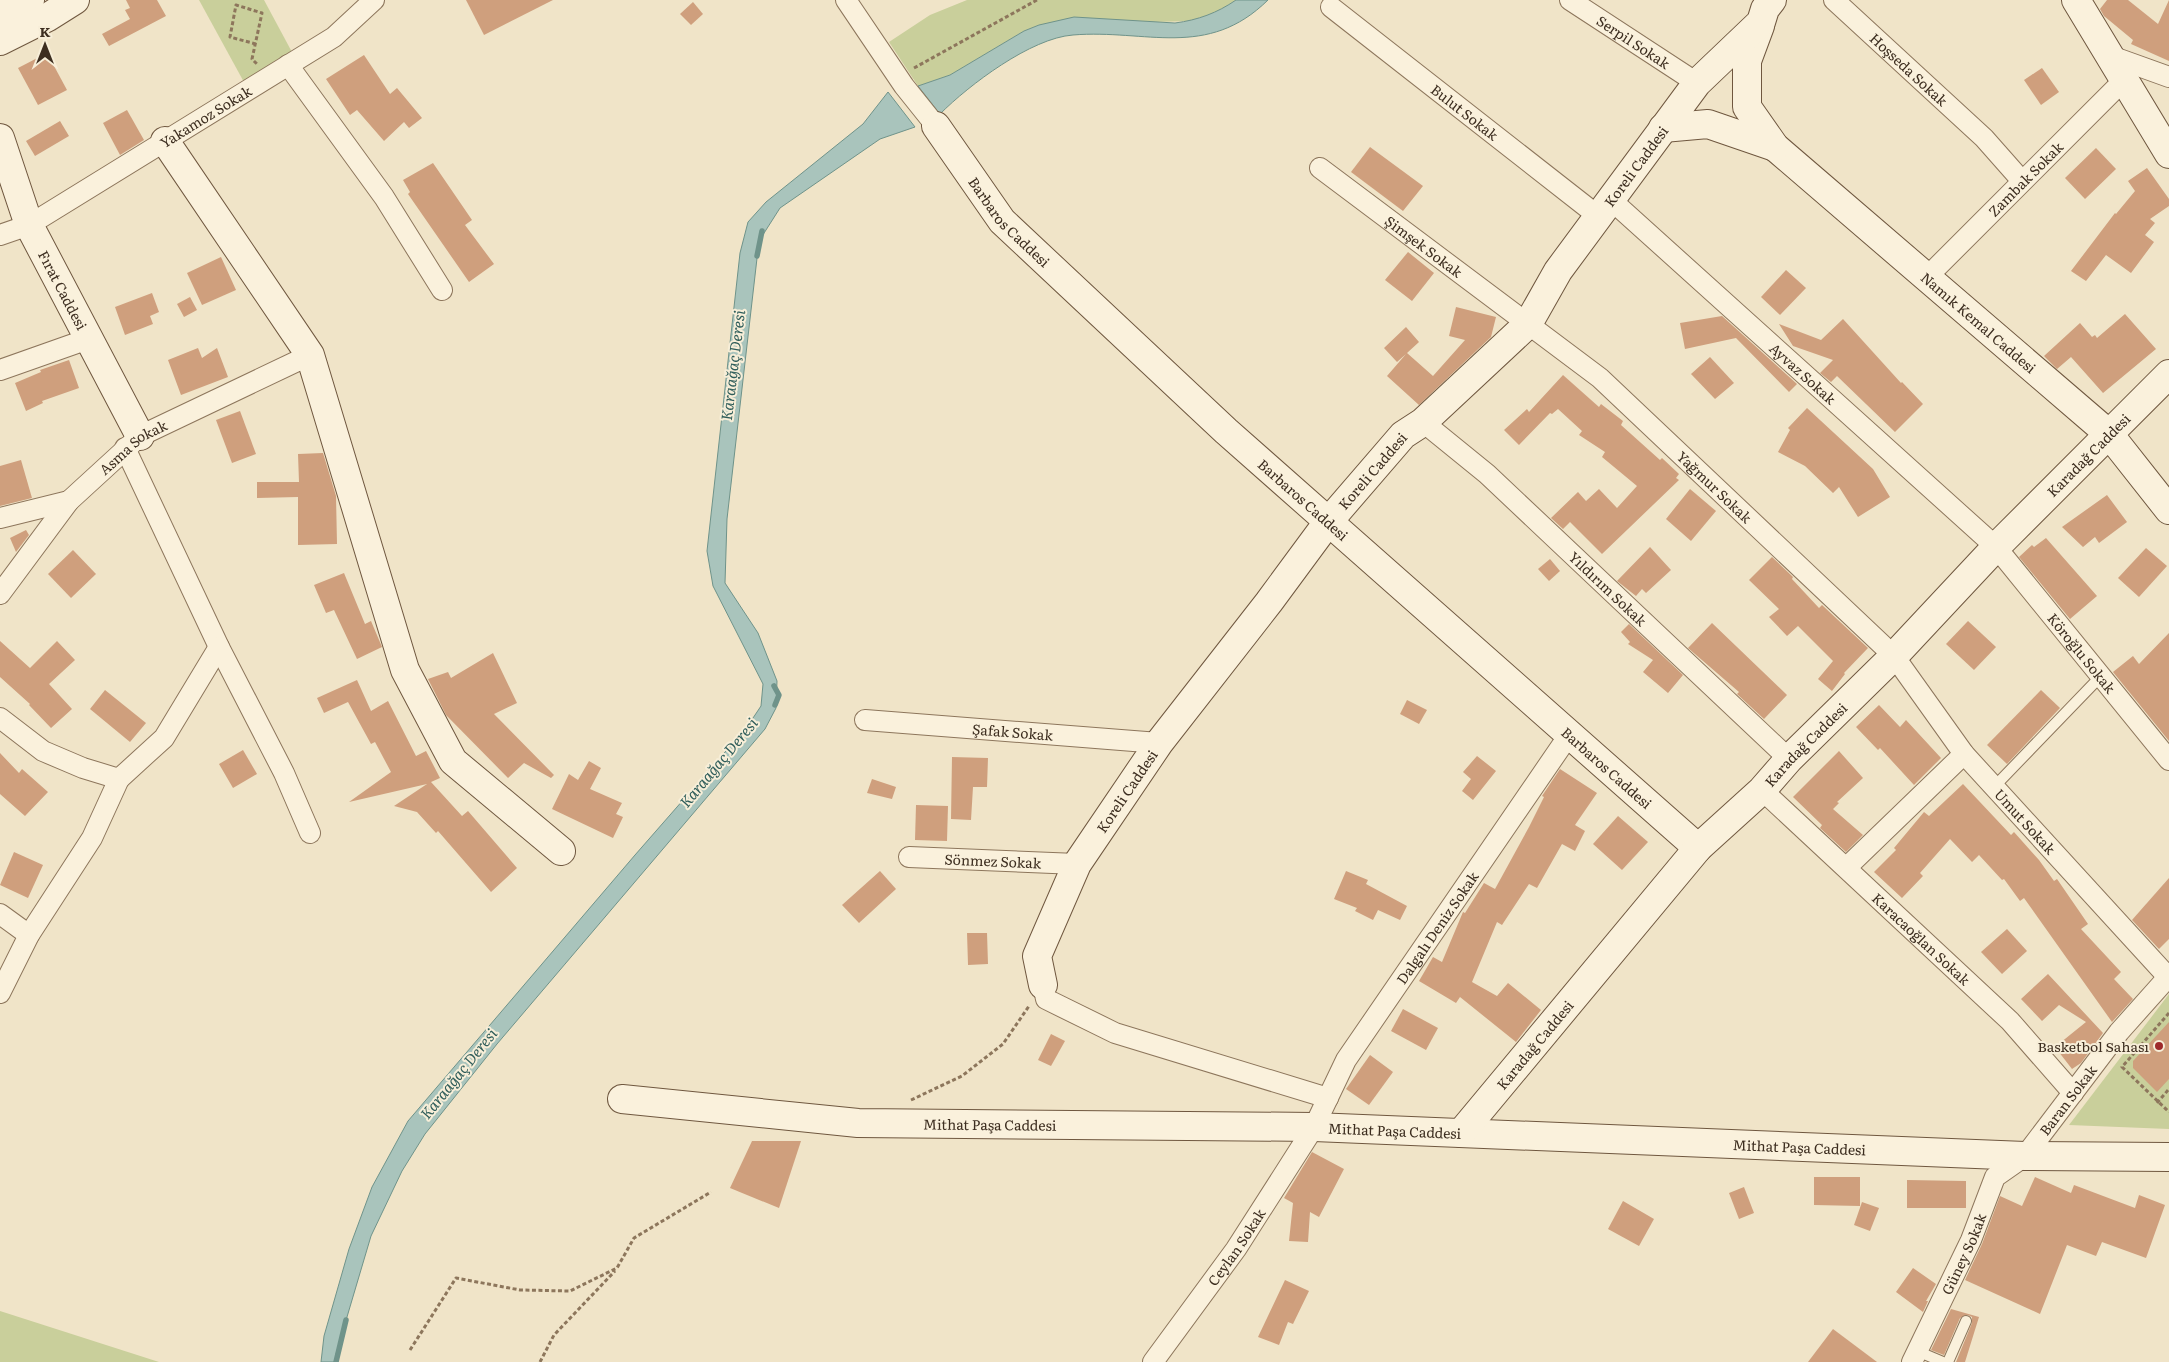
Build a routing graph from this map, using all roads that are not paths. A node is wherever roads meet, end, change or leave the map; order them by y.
1 (30, 0) edge
2 (76, 0) edge
3 (374, 0) edge
4 (846, 0) edge
5 (1570, 0) edge
6 (1834, 0) edge
7 (2076, 0) edge
8 (1331, 7) dead end
9 (1764, 8) edge
10 (0, 16) edge
11 (0, 41) edge
12 (2108, 55) junction
13 (280, 70) junction
14 (2169, 77) edge
15 (2124, 80) junction
16 (1698, 83) junction
17 (936, 126) joint
18 (1664, 128) junction
19 (0, 138) edge
20 (165, 141) junction
21 (1775, 147) junction
22 (2169, 154) edge
23 (1320, 168) dead end
24 (2022, 181) junction
25 (1604, 207) junction
26 (29, 225) junction
27 (0, 235) edge
28 (1927, 277) junction
29 (442, 290) dead end
30 (1528, 324) junction
31 (88, 339) junction
32 (310, 354) junction
33 (0, 370) edge
34 (2169, 374) edge
35 (1423, 422) junction
36 (2109, 434) junction
37 (132, 442) junction
38 (69, 501) junction
39 (2169, 510) edge
40 (0, 518) edge
41 (1328, 522) junction
42 (1996, 547) junction
43 (0, 594) edge
44 (219, 647) junction
45 (1894, 656) junction
46 (2101, 676) junction
47 (0, 718) edge
48 (865, 720) dead end
49 (1569, 735) junction
50 (1159, 743) junction
51 (1964, 754) junction
52 (1789, 759) junction
53 (2169, 760) edge
54 (119, 779) junction
55 (1994, 787) junction
56 (1762, 790) junction
57 (310, 833) dead end
58 (1698, 848) junction
59 (561, 851) dead end
60 (909, 857) dead end
61 (1077, 864) junction
62 (1846, 867) junction
63 (0, 914) edge
64 (29, 935) junction
65 (2168, 977) edge
66 (1043, 984) joint
67 (0, 994) edge
68 (2073, 1092) junction
69 (1328, 1098) junction
70 (622, 1099) dead end
71 (1314, 1127) junction
72 (1461, 1133) junction
73 (2025, 1156) junction
74 (2169, 1157) edge
75 (1966, 1321) dead end
76 (1915, 1356) edge
77 (1153, 1362) edge
78 (1943, 1362) edge
79 (1948, 1362) edge

1 - 10 street
2 - 11 street
3 - 13 street, Yakamoz Sokak
4 - 17 street
5 - 16 street, Serpil Sokak
6 - 24 street, Hoşseda Sokak
7 - 12 street
8 - 25 street, Bulut Sokak
9 - 16 street, Koreli Caddesi
9 - 21 street
12 - 14 street
12 - 15 street
13 - 20 street, Yakamoz Sokak
13 - 29 street
15 - 22 street
15 - 24 street, Zambak Sokak
16 - 18 street, Koreli Caddesi
17 - 41 street, Barbaros Caddesi
18 - 21 street
18 - 25 street, Koreli Caddesi
19 - 26 street, Fırat Caddesi
20 - 26 street, Yakamoz Sokak
20 - 32 street
21 - 28 street, Namık Kemal Caddesi
23 - 30 street, Şimşek Sokak
24 - 28 street, Zambak Sokak
25 - 30 street, Koreli Caddesi
25 - 42 street, Ayvaz Sokak
26 - 27 street, Yakamoz Sokak
26 - 31 street, Fırat Caddesi
28 - 36 street, Namık Kemal Caddesi
30 - 35 street, Koreli Caddesi
30 - 45 street, Yağmur Sokak
31 - 33 street
31 - 37 street, Fırat Caddesi
32 - 37 street, Asma Sokak
32 - 59 street
34 - 36 street, Karadağ Caddesi
35 - 41 street, Koreli Caddesi
35 - 52 street, Yıldırım Sokak
36 - 39 street, Namık Kemal Caddesi
36 - 42 street, Karadağ Caddesi
37 - 38 street, Asma Sokak
37 - 44 street
38 - 40 street
38 - 43 street, Asma Sokak
41 - 49 street, Barbaros Caddesi
41 - 50 street, Koreli Caddesi
42 - 45 street, Karadağ Caddesi
42 - 46 street, Köroğlu Sokak
44 - 54 street
44 - 57 street
45 - 51 street, Umut Sokak
45 - 52 street, Karadağ Caddesi
46 - 53 street, Köroğlu Sokak
46 - 55 lane
47 - 54 street
48 - 50 street, Şafak Sokak
49 - 58 street, Barbaros Caddesi
49 - 69 street, Dalgalı Deniz Sokak
50 - 61 street, Koreli Caddesi
51 - 55 street, Umut Sokak
51 - 62 street
52 - 56 street, Karadağ Caddesi
54 - 64 street
55 - 65 street, Umut Sokak
56 - 58 street, Karadağ Caddesi
56 - 62 street, Karacaoğlan Sokak
58 - 72 street, Karadağ Caddesi
60 - 61 street, Sönmez Sokak
61 - 66 street, Koreli Caddesi
62 - 68 street, Karacaoğlan Sokak
63 - 64 street
64 - 67 street
65 - 68 street, Baran Sokak
66 - 69 street
68 - 73 street, Baran Sokak
69 - 71 street, Dalgalı Deniz Sokak
70 - 71 street, Mithat Paşa Caddesi
71 - 72 street, Mithat Paşa Caddesi
71 - 77 street, Ceylan Sokak
72 - 73 street, Mithat Paşa Caddesi
73 - 74 street, Mithat Paşa Caddesi
73 - 76 street, Güney Sokak
75 - 79 lane
76 - 78 lane

